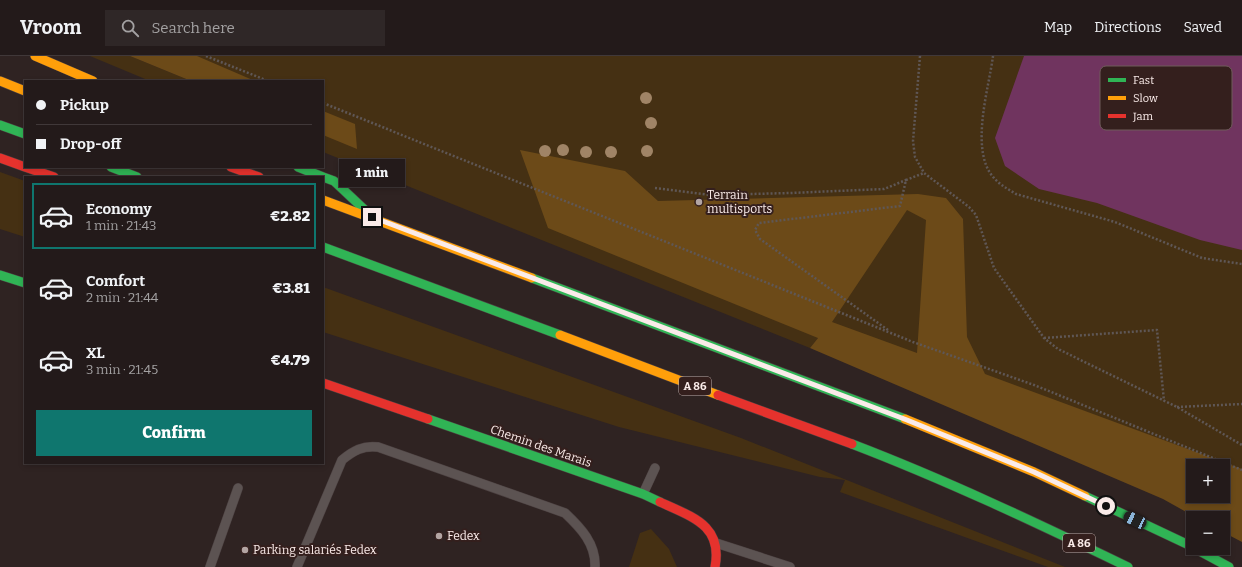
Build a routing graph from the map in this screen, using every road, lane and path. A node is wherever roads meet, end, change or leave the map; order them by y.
1 (34, 56) edge
2 (206, 56) edge
3 (920, 56) edge
4 (993, 56) edge
5 (90, 80) edge
6 (266, 80) edge
7 (0, 81) edge
8 (24, 90) edge
9 (324, 103) edge
10 (0, 125) edge
11 (24, 134) edge
12 (0, 158) edge
13 (24, 167) edge
14 (28, 168) edge
15 (114, 168) edge
16 (235, 168) edge
17 (300, 168) edge
18 (924, 173) junction
19 (51, 176) edge
20 (134, 176) edge
21 (256, 176) edge
22 (320, 176) edge
23 (324, 177) edge
24 (906, 180) junction
25 (655, 188) dead end
26 (324, 200) edge
27 (372, 217) junction
28 (324, 247) edge
29 (330, 260) dead end
30 (358, 260) junction
31 (1242, 264) edge
32 (0, 275) edge
33 (24, 283) edge
34 (893, 333) junction
35 (1044, 338) junction
36 (324, 383) edge
37 (1164, 401) junction
38 (1242, 404) edge
39 (1177, 407) junction
40 (1242, 445) edge
41 (655, 468) dead end
42 (1242, 470) edge
43 (238, 488) dead end
44 (643, 494) junction
45 (716, 543) junction
46 (1186, 544) edge
47 (1207, 555) edge
48 (210, 567) edge
49 (297, 567) edge
50 (595, 567) edge
51 (715, 567) edge
52 (790, 567) edge
53 (1128, 567) edge
54 (1229, 567) edge

1 - 5 main road
2 - 6 path
3 - 18 path
4 - 31 path
7 - 8 main road
9 - 34 path
10 - 11 main road
12 - 13 main road
14 - 19 main road
15 - 20 main road
16 - 21 main road
17 - 22 main road
18 - 24 path
18 - 35 path
23 - 27 main road
24 - 25 path
24 - 34 path
26 - 27 main road
27 - 46 main road
28 - 30 main road, A 86
29 - 30 main road
30 - 53 main road, A 86
32 - 33 main road
34 - 42 path
35 - 37 path
35 - 37 path
36 - 44 main road, Chemin des Marais
37 - 39 path
38 - 39 path
39 - 40 path
41 - 44 lane
43 - 48 lane
44 - 45 main road, Chemin des Marais
45 - 51 main road
45 - 52 lane
47 - 54 main road
49 - 50 lane

